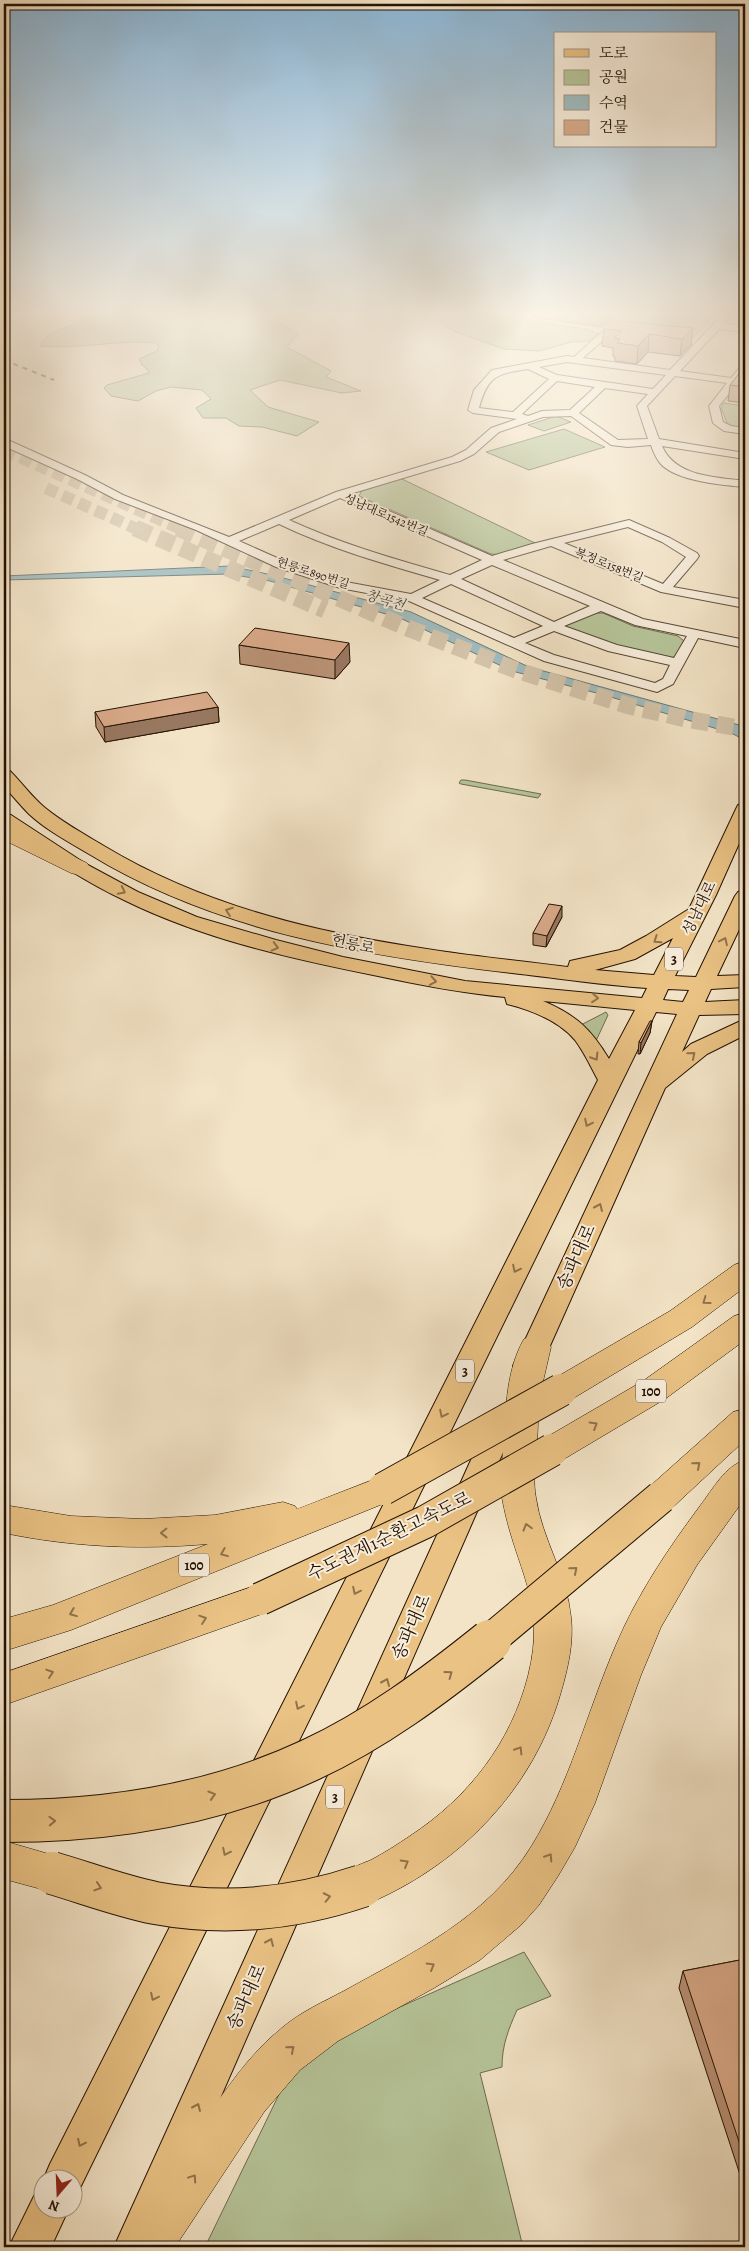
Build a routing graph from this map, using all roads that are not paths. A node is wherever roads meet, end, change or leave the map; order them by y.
1 (524, 418) edge
2 (530, 418) edge
3 (581, 418) edge
4 (647, 418) edge
5 (717, 418) edge
6 (527, 419) junction
7 (745, 431) edge
8 (4, 442) edge
9 (656, 442) junction
10 (744, 454) edge
11 (745, 484) edge
12 (340, 494) junction
13 (280, 520) junction
14 (229, 541) junction
15 (552, 542) junction
16 (492, 560) junction
17 (450, 579) junction
18 (665, 589) junction
19 (412, 598) junction
20 (745, 604) edge
21 (602, 606) junction
22 (554, 625) junction
23 (694, 634) junction
24 (514, 644) junction
25 (745, 644) edge
26 (677, 664) junction
27 (4, 775) edge
28 (4, 802) edge
29 (745, 809) edge
30 (4, 818) edge
31 (4, 832) edge
32 (107, 859) junction
33 (79, 868) junction
34 (744, 900) edge
35 (697, 912) junction
36 (541, 970) junction
37 (745, 981) edge
38 (661, 984) junction
39 (703, 985) junction
40 (465, 986) junction
41 (648, 1004) junction
42 (745, 1007) edge
43 (691, 1009) junction
44 (745, 1026) edge
45 (610, 1080) junction
46 (654, 1086) junction
47 (745, 1272) edge
48 (745, 1324) edge
49 (535, 1347) junction
50 (745, 1421) edge
51 (745, 1473) edge
52 (383, 1489) junction
53 (4, 1519) edge
54 (4, 1635) edge
55 (4, 1689) edge
56 (4, 1821) edge
57 (4, 1860) edge
58 (69, 2168) edge
59 (44, 2218) edge
60 (30, 2247) edge
61 (134, 2247) edge
62 (147, 2247) edge

1 - 6 street
2 - 6 street
3 - 9 street
4 - 9 street
5 - 7 street
6 - 12 street
8 - 14 street, 헌릉로890번길
9 - 10 street
9 - 11 street
12 - 13 street, 성남대로1542번길
12 - 16 street, 성남대로1542번길
13 - 14 street, 성남대로1542번길
13 - 17 street
14 - 19 street, 헌릉로890번길
15 - 16 street, 복정로158번길
15 - 18 street, 복정로158번길
15 - 18 street, 복정로158번길
16 - 17 street
16 - 21 street, 성남대로1542번길
17 - 19 street
17 - 22 street
18 - 20 street, 복정로158번길
19 - 24 street, 헌릉로890번길
21 - 22 street
21 - 23 street, 성남대로1542번길
22 - 24 street
22 - 26 street
23 - 25 street, 성남대로1542번길
23 - 26 street, 헌릉로890번길
24 - 26 street, 헌릉로890번길
27 - 32 main road, 헌릉로
28 - 32 main road
29 - 35 main road, 성남대로 / 3
30 - 33 main road, 헌릉로
31 - 33 highway
36 -> 32 main road, 헌릉로
33 -> 40 main road, 헌릉로
39 -> 34 main road, 3
35 -> 36 main road
35 - 38 main road, 성남대로 / 3
36 - 38 main road, 헌릉로
37 - 39 main road, 헌릉로
38 - 39 main road, 헌릉로
38 - 41 main road, 성남대로 / 3
39 - 43 main road, 3
40 -> 41 main road, 헌릉로
40 -> 45 main road
41 - 43 main road, 헌릉로
41 - 45 main road, 3
42 - 43 main road, 헌릉로
43 - 46 main road, 송파대로 / 3
46 -> 44 main road
45 -> 58 main road, 3
49 -> 46 main road, 송파대로 / 3
47 -> 52 highway, 100, bridge
55 -> 48 highway, 수도권제1순환고속도로 / 100, bridge
57 -> 49 highway, bridge
61 -> 49 main road, 송파대로 / 3
56 -> 50 highway, bridge
62 -> 51 highway
52 -> 53 highway
52 -> 54 highway, 100
59 - 60 main road

